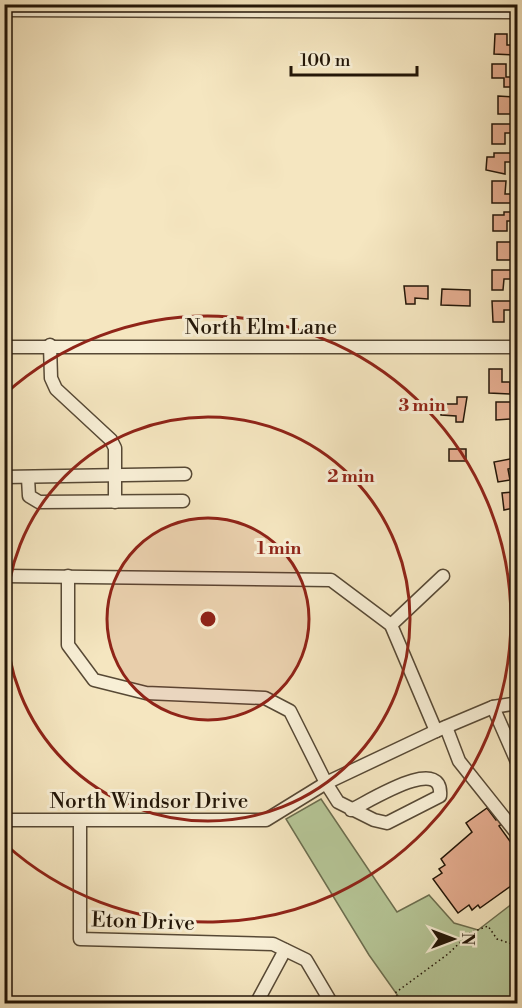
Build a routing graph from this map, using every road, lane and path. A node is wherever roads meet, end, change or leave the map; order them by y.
1 (404, 8) edge
2 (4, 10) edge
3 (518, 12) edge
4 (50, 345) junction
5 (4, 347) edge
6 (518, 347) edge
7 (185, 474) dead end
8 (115, 476) junction
9 (4, 477) edge
10 (28, 478) junction
11 (183, 501) dead end
12 (115, 502) junction
13 (4, 576) edge
14 (68, 576) junction
15 (443, 576) dead end
16 (391, 625) junction
17 (518, 703) edge
18 (493, 707) junction
19 (441, 729) junction
20 (518, 765) edge
21 (326, 783) junction
22 (351, 810) junction
23 (4, 820) edge
24 (80, 821) junction
25 (518, 835) edge
26 (518, 946) edge
27 (285, 950) junction
28 (257, 1002) dead end
29 (333, 1004) edge
30 (402, 1004) edge

1 - 2 street
1 - 3 street
4 - 5 street, North Elm Lane
4 - 6 street, North Elm Lane
4 - 8 street
7 - 8 street
8 - 10 street
8 - 12 street
9 - 10 street
10 - 12 street
11 - 12 street
13 - 14 street
14 - 16 street
14 - 21 street
15 - 16 street
16 - 19 street
17 - 18 street, North Windsor Drive
18 - 19 street, North Windsor Drive
18 - 20 street
19 - 21 street, North Windsor Drive
19 - 25 street
21 - 22 street
21 - 24 street, North Windsor Drive
22 - 22 street
23 - 24 street, North Windsor Drive
24 - 27 street, Eton Drive
26 - 30 path
27 - 28 street
27 - 29 street, Eton Drive

